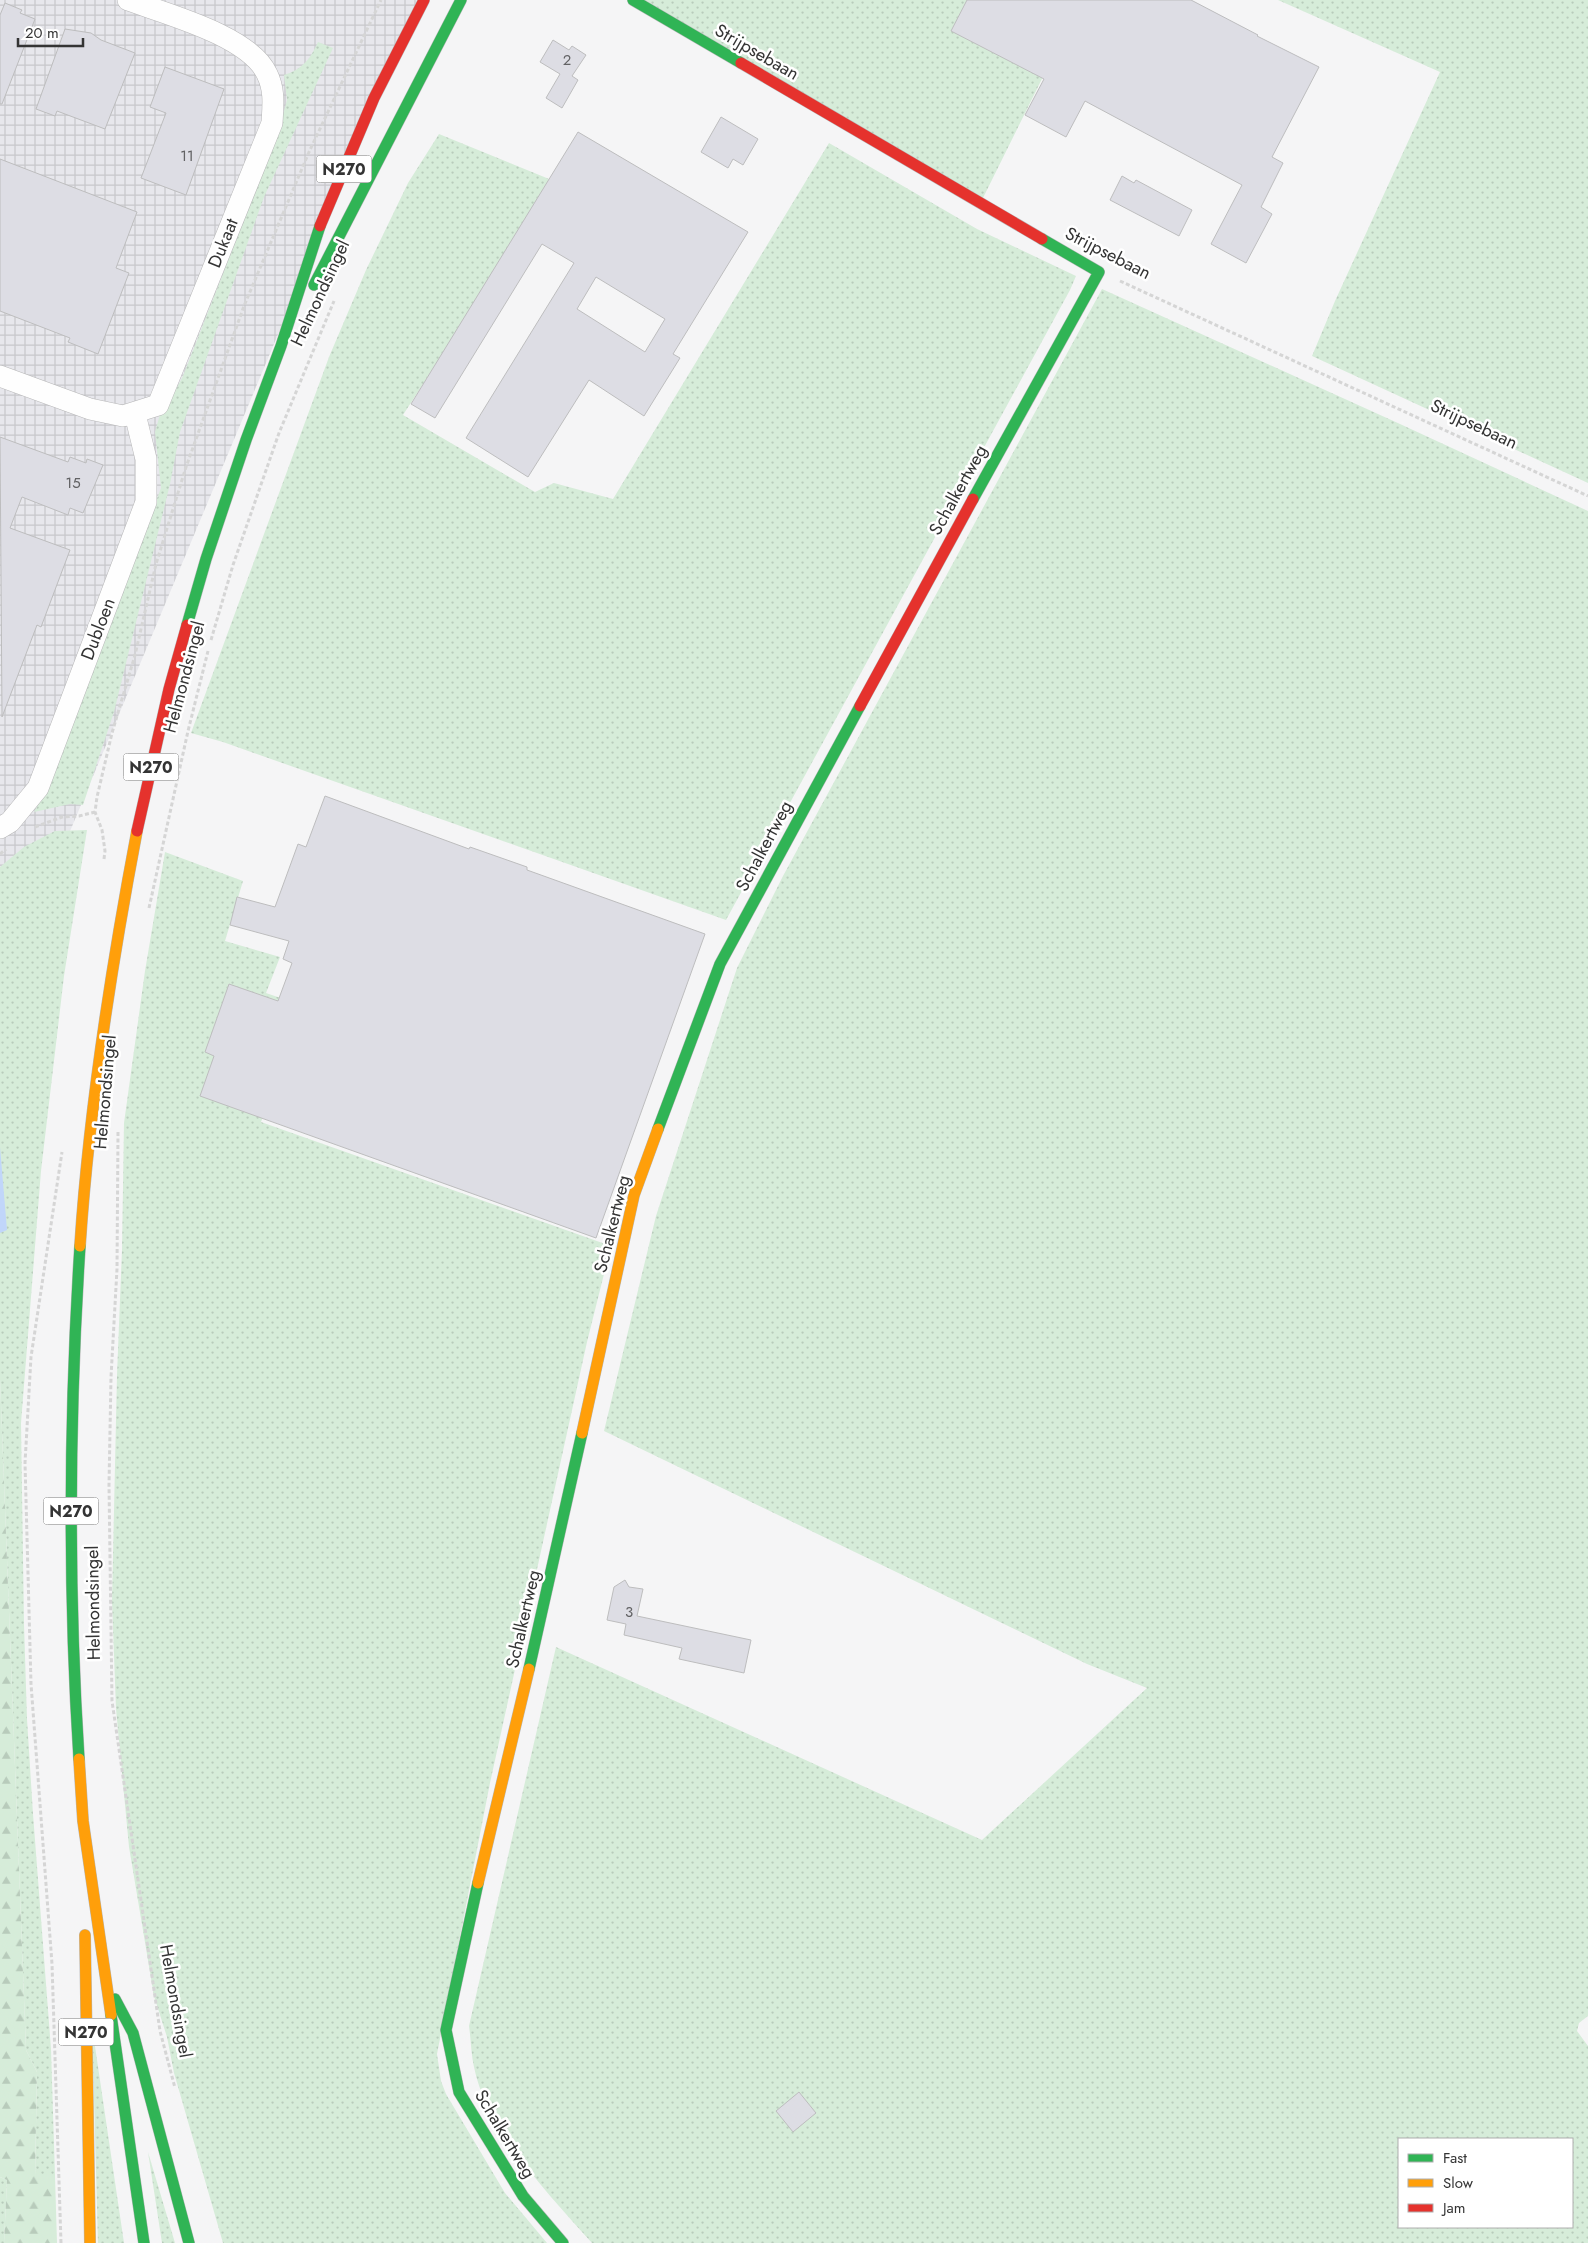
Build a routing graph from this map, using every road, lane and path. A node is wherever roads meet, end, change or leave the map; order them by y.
1 (128, 0) edge
2 (381, 0) edge
3 (424, 0) edge
4 (461, 0) edge
5 (634, 0) edge
6 (1099, 272) junction
7 (337, 295) dead end
8 (281, 346) junction
9 (0, 376) edge
10 (135, 414) junction
11 (1588, 496) edge
12 (33, 828) dead end
13 (6, 836) edge
14 (0, 854) edge
15 (148, 917) dead end
16 (118, 1125) dead end
17 (83, 1820) junction
18 (107, 1984) junction
19 (176, 2089) dead end
20 (90, 2243) edge
21 (144, 2243) edge
22 (189, 2243) edge
23 (563, 2243) edge

1 - 10 street, Dukaat
2 - 12 path
3 - 8 main road, Helmondsingel / N270
4 - 8 main road, Helmondsingel / N270
5 - 6 main road, Strijpsebaan
6 - 11 path, Strijpsebaan
6 - 23 main road, Schalkertweg
7 - 15 path, Helmondsingel
8 - 17 main road, Helmondsingel / N270
9 - 10 street, Dukaat
10 - 13 street, Dubloen
13 - 14 path
16 - 19 path, Helmondsingel
17 - 18 main road, Helmondsingel / N270
17 - 20 main road, N270
18 - 21 main road, Helmondsingel / N270
18 - 22 main road, N270

